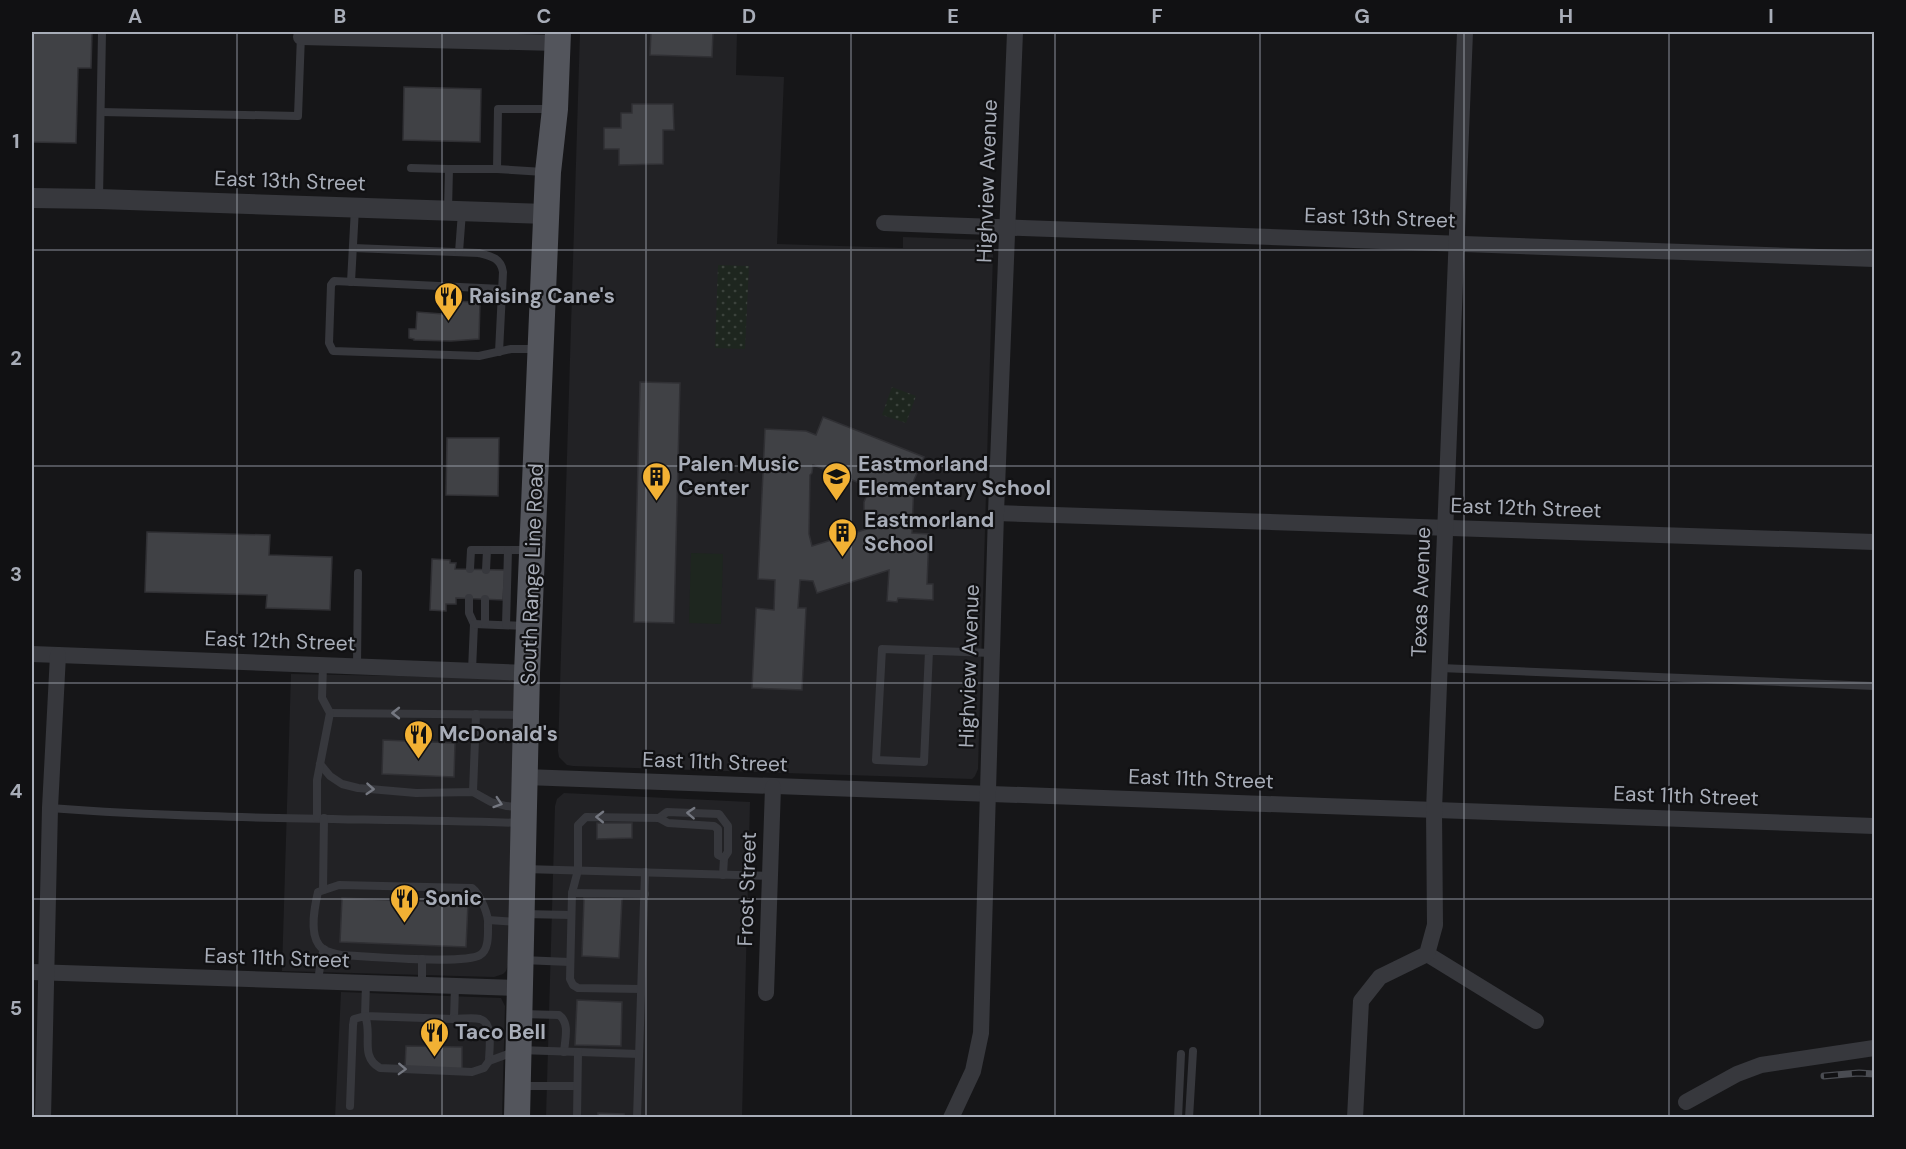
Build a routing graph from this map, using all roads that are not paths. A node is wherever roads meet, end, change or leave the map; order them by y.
1 (102, 32) edge
2 (1015, 32) edge
3 (1465, 32) edge
4 (301, 34) edge
5 (557, 38) edge
6 (555, 109) junction
7 (101, 112) junction
8 (411, 168) dead end
9 (449, 168) junction
10 (497, 169) junction
11 (548, 172) junction
12 (32, 198) edge
13 (99, 199) junction
14 (355, 207) junction
15 (455, 211) junction
16 (547, 214) junction
17 (884, 223) dead end
18 (1008, 227) junction
19 (1456, 245) junction
20 (353, 248) junction
21 (459, 252) junction
22 (1875, 259) edge
23 (351, 282) junction
24 (502, 289) junction
25 (541, 349) junction
26 (499, 352) junction
27 (996, 513) junction
28 (1446, 528) junction
29 (1875, 542) edge
30 (486, 550) junction
31 (520, 550) junction
32 (470, 569) dead end
33 (486, 570) dead end
34 (358, 573) dead end
35 (469, 598) dead end
36 (486, 599) dead end
37 (474, 624) junction
38 (485, 624) junction
39 (518, 626) junction
40 (929, 651) junction
41 (992, 653) junction
42 (32, 654) edge
43 (58, 655) junction
44 (323, 665) junction
45 (357, 666) junction
46 (1440, 668) junction
47 (472, 670) junction
48 (527, 673) junction
49 (1875, 686) edge
50 (330, 713) junction
51 (476, 714) junction
52 (526, 715) junction
53 (320, 764) junction
54 (525, 777) junction
55 (773, 787) junction
56 (473, 792) junction
57 (987, 795) junction
58 (51, 808) junction
59 (1434, 810) junction
60 (525, 816) junction
61 (320, 818) junction
62 (1875, 826) edge
63 (523, 869) junction
64 (578, 870) junction
65 (645, 872) junction
66 (723, 874) junction
67 (770, 876) junction
68 (323, 890) junction
69 (572, 893) junction
70 (645, 894) junction
71 (572, 915) junction
72 (522, 918) junction
73 (488, 920) junction
74 (324, 949) junction
75 (1427, 954) junction
76 (422, 959) junction
77 (521, 960) junction
78 (570, 962) junction
79 (39, 973) edge
80 (318, 982) junction
81 (366, 983) junction
82 (422, 985) junction
83 (455, 986) junction
84 (521, 988) junction
85 (641, 989) junction
86 (766, 993) dead end
87 (520, 1014) junction
88 (365, 1016) junction
89 (454, 1019) junction
90 (1536, 1022) dead end
91 (1875, 1048) edge
92 (519, 1050) junction
93 (1193, 1051) dead end
94 (564, 1052) junction
95 (578, 1052) junction
96 (639, 1054) junction
97 (1181, 1054) dead end
98 (489, 1060) junction
99 (518, 1086) junction
100 (577, 1086) junction
101 (1686, 1102) dead end
102 (350, 1106) dead end
103 (43, 1118) edge
104 (517, 1118) edge
105 (577, 1118) edge
106 (637, 1118) edge
107 (951, 1118) edge
108 (1178, 1118) edge
109 (1189, 1118) edge
110 (1355, 1118) edge

1 - 7 lane
2 - 18 street, Highview Avenue
3 - 19 street, Texas Avenue
4 - 5 street
4 - 7 lane
5 - 6 main road, South Range Line Road
6 - 10 lane
6 - 11 main road, South Range Line Road
7 - 13 lane
8 - 9 lane
9 - 10 lane
9 - 15 lane
10 - 11 lane
11 - 16 main road, South Range Line Road
12 - 13 street, East 13th Street
13 - 14 street, East 13th Street
14 - 15 street, East 13th Street
14 - 20 lane
15 - 16 street, East 13th Street
15 - 21 lane
16 - 25 main road, South Range Line Road
17 - 18 street, East 13th Street
18 - 19 street, East 13th Street
18 - 27 street, Highview Avenue
19 - 22 street, East 13th Street
19 - 28 street, Texas Avenue
20 - 21 lane
20 - 23 lane
21 - 24 lane
23 - 24 lane
23 - 26 lane
24 - 26 lane
25 - 26 lane
25 - 31 main road, South Range Line Road
27 - 28 street, East 12th Street
27 - 41 street, Highview Avenue
28 - 29 street, East 12th Street
28 - 46 street, Texas Avenue
30 - 31 lane
30 - 32 lane
30 - 33 lane
31 - 39 main road, South Range Line Road
34 - 45 lane
35 - 37 lane
36 - 38 lane
37 - 38 lane
37 - 47 lane
38 - 39 lane
39 - 48 main road, South Range Line Road
40 - 40 lane
40 - 41 lane
41 - 57 street, Highview Avenue
42 - 43 street, East 12th Street
43 - 44 street, East 12th Street
43 - 58 street
44 - 45 street, East 12th Street
44 - 50 lane
45 - 47 street, East 12th Street
46 - 49 lane
46 - 59 street, Texas Avenue
47 - 48 street, East 12th Street
48 - 52 main road, South Range Line Road
51 -> 50 lane
50 - 53 lane
51 - 52 lane
51 - 56 lane
52 - 54 main road, South Range Line Road
53 -> 56 lane
53 - 61 lane
54 - 55 street, East 11th Street
54 - 60 main road, South Range Line Road
55 - 57 street, East 11th Street
55 - 67 street, Frost Street
56 -> 60 lane
57 - 59 street, East 11th Street
57 - 107 street, Highview Avenue
58 - 61 lane
58 - 79 street
59 - 62 street, East 11th Street
59 - 75 street, Texas Avenue
60 - 61 lane
60 - 63 main road, South Range Line Road
61 - 68 lane
63 - 64 lane
63 - 72 main road, South Range Line Road
64 - 65 lane
66 -> 64 lane
64 - 69 lane
65 - 66 lane
65 - 70 lane
66 - 67 lane
67 - 86 street, Frost Street
68 - 73 lane
68 - 74 lane
69 - 70 lane
69 - 71 lane
70 - 85 lane
71 - 72 lane
71 - 78 lane
72 - 73 lane
72 - 77 main road, South Range Line Road
73 - 76 lane
74 - 76 lane
74 - 80 lane
75 - 90 street
75 - 110 street
76 - 82 lane
77 - 78 lane
77 - 84 main road, South Range Line Road
78 - 85 lane
79 - 80 street, East 11th Street
79 - 103 street
80 - 81 street, East 11th Street
81 - 82 street, East 11th Street
81 - 88 lane
82 - 83 street, East 11th Street
83 - 84 street, East 11th Street
83 - 89 lane
84 - 87 main road, South Range Line Road
85 - 96 lane
87 - 92 main road, South Range Line Road
87 - 94 lane
88 - 89 lane
88 -> 98 lane
88 - 102 lane
89 - 98 lane
91 - 101 street
92 - 94 lane
92 - 98 lane
92 - 99 main road, South Range Line Road
93 - 109 lane
94 - 95 lane
95 - 96 lane
95 - 100 lane
96 - 106 lane
97 - 108 lane
99 - 100 lane
99 - 104 main road, South Range Line Road
100 - 105 lane

